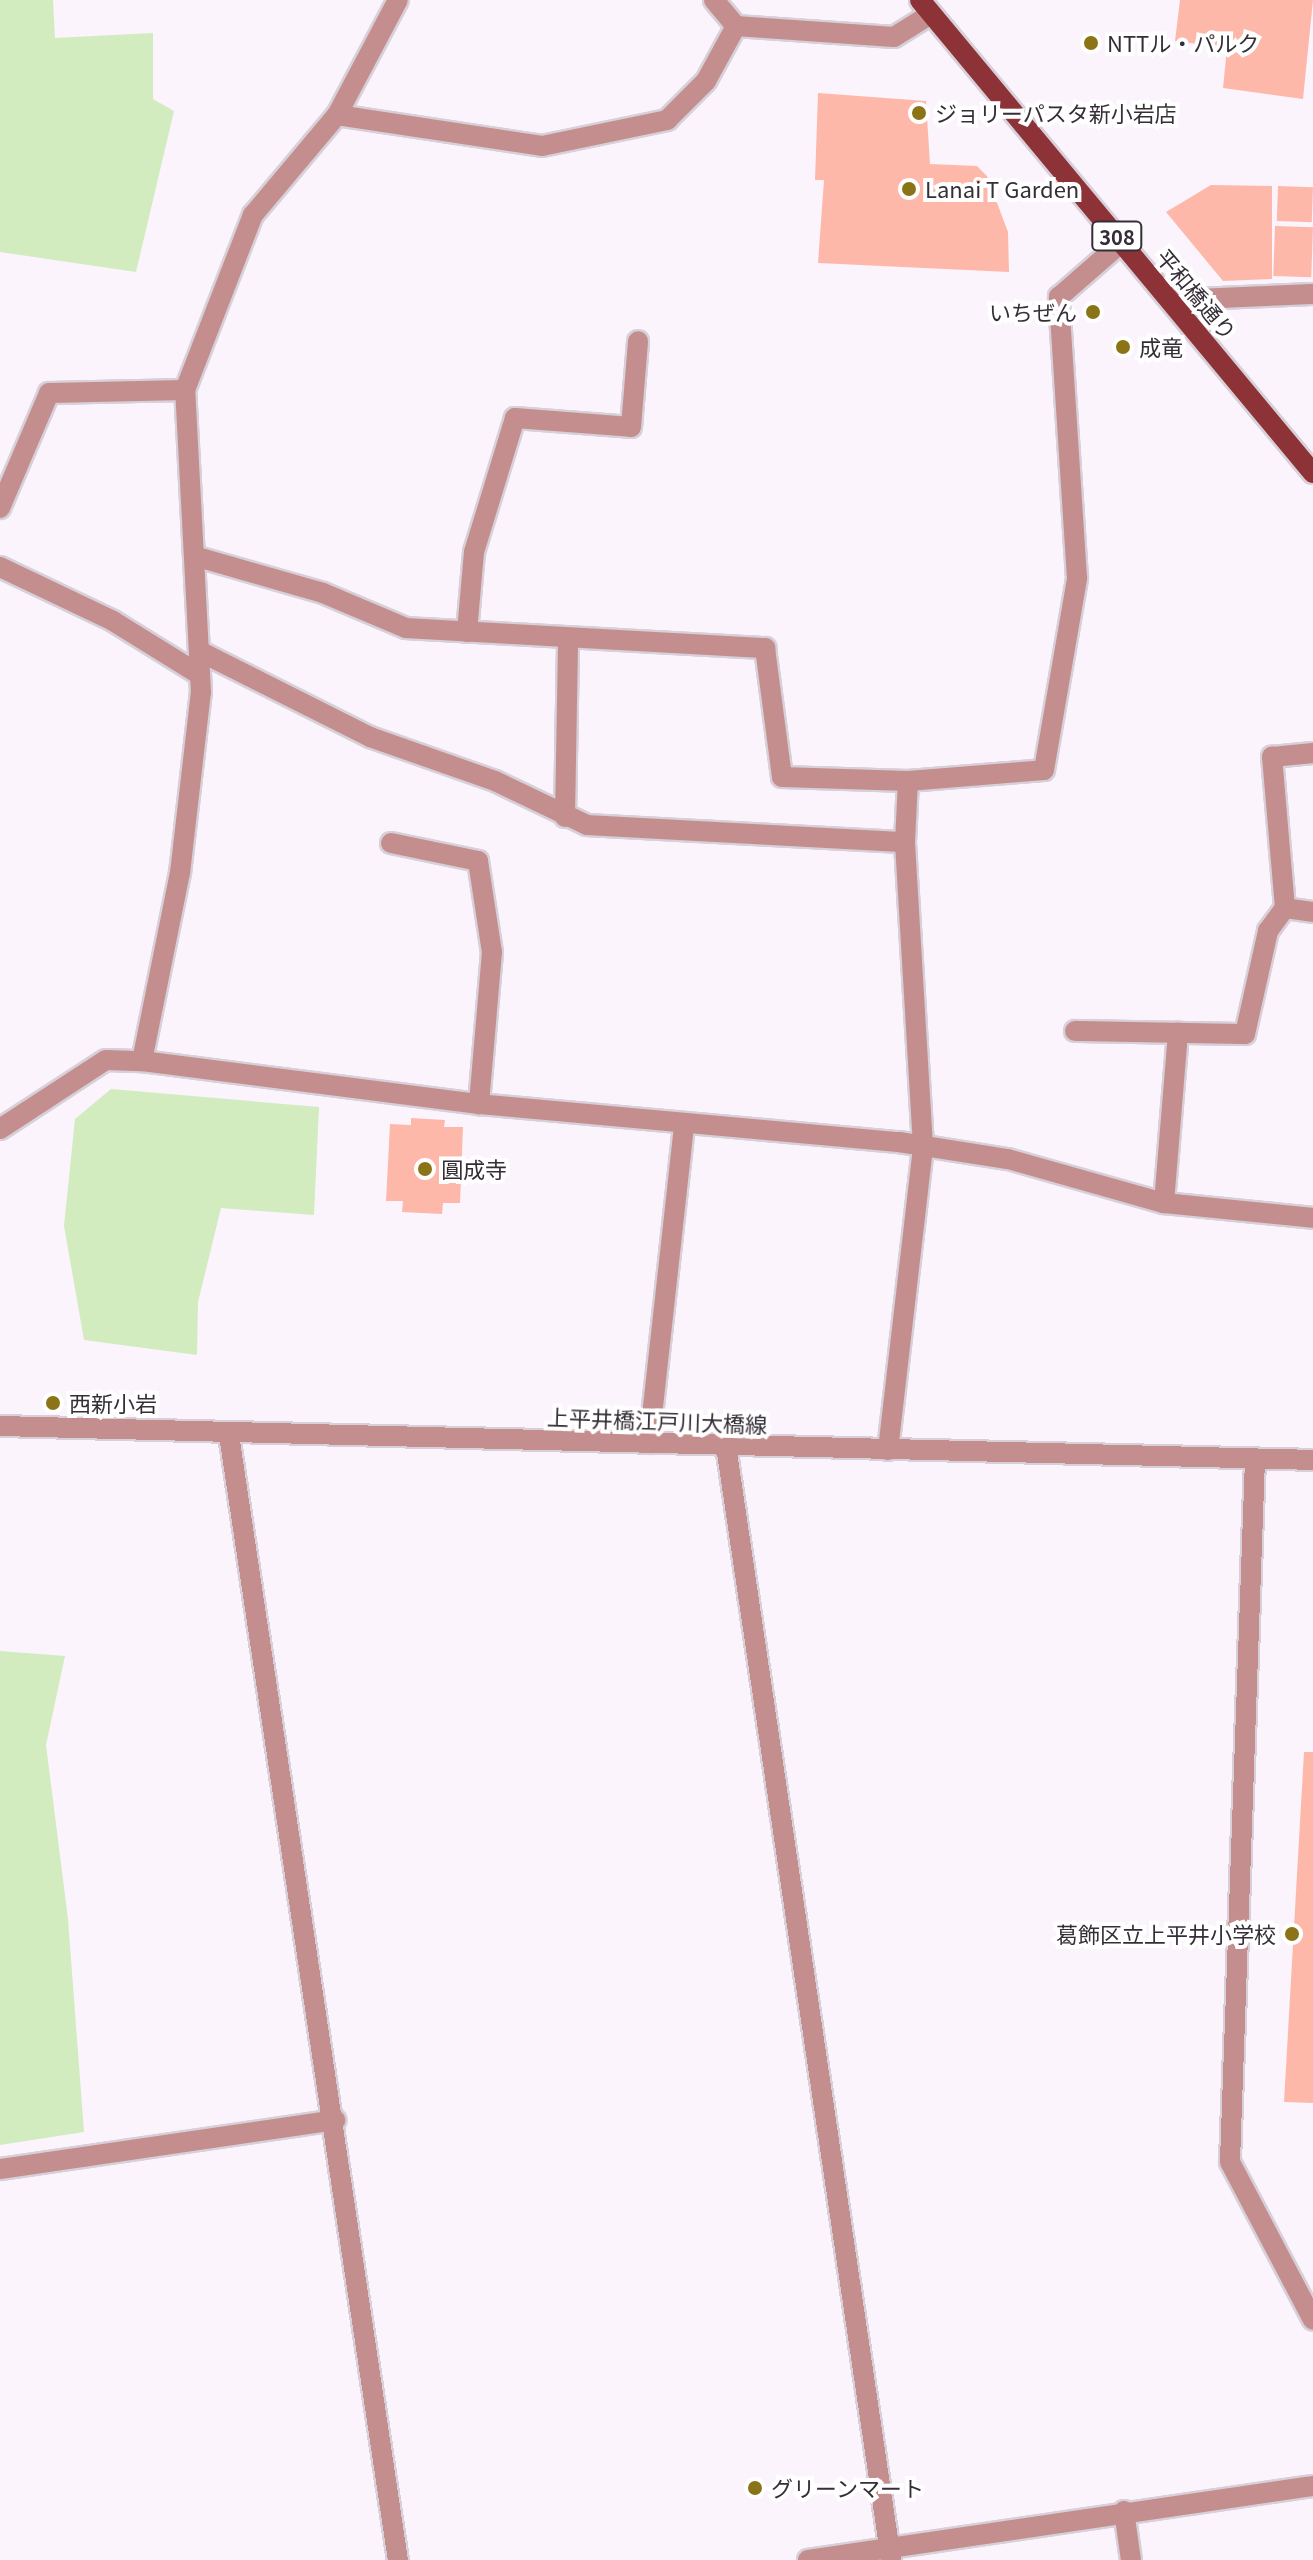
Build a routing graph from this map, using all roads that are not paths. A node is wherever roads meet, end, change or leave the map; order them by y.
1 (398, 0) edge
2 (714, 0) edge
3 (926, 7) edge
4 (736, 26) junction
5 (337, 115) junction
6 (1122, 242) junction
7 (1313, 294) edge
8 (1173, 300) junction
9 (638, 341) dead end
10 (185, 390) junction
11 (1313, 473) edge
12 (0, 508) edge
13 (194, 556) junction
14 (0, 567) edge
15 (467, 632) junction
16 (568, 639) junction
17 (201, 652) junction
18 (200, 675) junction
19 (1313, 753) edge
20 (908, 781) junction
21 (565, 817) junction
22 (905, 842) junction
23 (391, 843) dead end
24 (1285, 908) junction
25 (1313, 912) edge
26 (1075, 1031) dead end
27 (1178, 1033) junction
28 (142, 1061) junction
29 (479, 1104) junction
30 (684, 1124) junction
31 (0, 1129) edge
32 (923, 1146) junction
33 (1164, 1203) junction
34 (1313, 1218) edge
35 (0, 1426) edge
36 (229, 1435) junction
37 (649, 1443) junction
38 (726, 1446) junction
39 (888, 1450) junction
40 (1255, 1459) junction
41 (1313, 1460) edge
42 (335, 2120) junction
43 (0, 2169) edge
44 (1313, 2320) edge
45 (1313, 2486) edge
46 (1124, 2511) junction
47 (890, 2554) edge
48 (398, 2560) edge
49 (808, 2560) edge
50 (1131, 2560) edge

1 - 5 street
2 - 4 street
3 - 4 street
3 - 6 main road, 平和橋通り / 308
4 - 5 street
5 - 10 street
6 - 8 main road, 平和橋通り / 308
6 - 20 street
7 - 8 street
8 - 11 main road, 平和橋通り / 308
9 - 15 street
10 - 12 street
10 - 13 street
13 - 15 street
13 - 17 street
14 - 18 street
15 - 16 street
16 - 20 street
16 - 21 street
17 - 18 street
17 - 21 street
18 - 28 street
19 - 24 street
20 - 22 street
21 - 22 street
22 - 32 street
23 - 29 street
24 - 25 street
24 - 27 street
26 - 27 street
27 - 33 street
28 - 29 street
28 - 31 street
29 - 30 street
30 - 32 street
30 - 37 street
32 - 33 street
32 - 39 street
33 - 34 street
35 - 36 street, 上平井橋江戸川大橋線
36 - 37 street, 上平井橋江戸川大橋線
36 - 42 street
37 - 38 street, 上平井橋江戸川大橋線
38 - 39 street, 上平井橋江戸川大橋線
38 - 47 street
39 - 40 street, 上平井橋江戸川大橋線
40 - 41 street, 上平井橋江戸川大橋線
40 - 44 street
42 - 43 street
42 - 48 street
45 - 46 street
46 - 47 street
46 - 50 street
47 - 49 street

